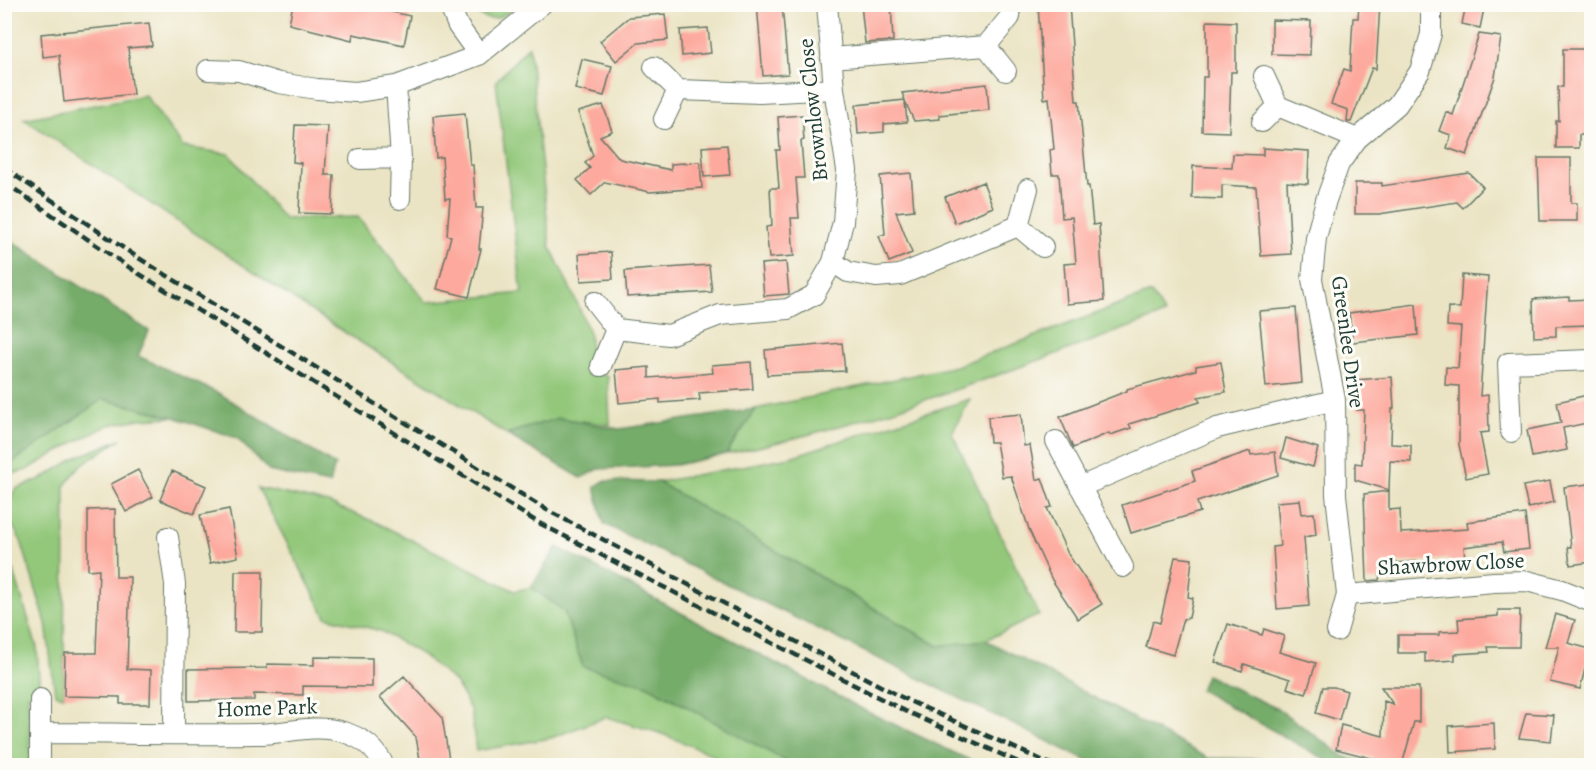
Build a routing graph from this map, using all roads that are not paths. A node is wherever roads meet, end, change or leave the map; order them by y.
1 (449, 4) edge
2 (542, 4) edge
3 (827, 4) edge
4 (1431, 4) edge
5 (1010, 17) dead end
6 (986, 46) junction
7 (479, 55) junction
8 (831, 58) junction
9 (654, 67) dead end
10 (208, 70) dead end
11 (1006, 71) dead end
12 (1264, 76) dead end
13 (396, 86) junction
14 (678, 90) junction
15 (834, 90) junction
16 (1278, 106) junction
17 (664, 119) dead end
18 (1262, 122) dead end
19 (1357, 139) junction
20 (401, 158) junction
21 (360, 159) dead end
22 (1028, 189) dead end
23 (400, 199) dead end
24 (1018, 226) junction
25 (1044, 246) dead end
26 (833, 262) junction
27 (594, 302) dead end
28 (616, 329) junction
29 (1592, 360) edge
30 (601, 366) dead end
31 (1335, 400) junction
32 (1511, 432) dead end
33 (1056, 441) dead end
34 (1080, 487) junction
35 (168, 537) dead end
36 (1123, 567) dead end
37 (1347, 595) junction
38 (1592, 602) edge
39 (1337, 631) dead end
40 (40, 699) dead end
41 (40, 733) junction
42 (174, 734) junction
43 (40, 765) edge
44 (384, 765) edge

1 - 7 street
2 - 7 street
3 - 8 street, Brownlow Close
4 - 19 street, Greenlee Drive
5 - 6 street
6 - 8 street
6 - 11 street
7 - 13 street
8 - 15 street, Brownlow Close
9 - 14 street
10 - 13 street
12 - 16 street
13 - 20 street
14 - 15 street
14 - 17 street
15 - 26 street, Brownlow Close
16 - 18 street
16 - 19 street
19 - 31 street, Greenlee Drive
20 - 21 street
20 - 23 street
22 - 24 street
24 - 25 street
24 - 26 street
26 - 28 street, Brownlow Close
27 - 28 street
28 - 30 street
29 - 32 street
31 - 34 street
31 - 37 street, Greenlee Drive
33 - 34 street
34 - 36 street
35 - 42 street
37 - 38 street, Shawbrow Close
37 - 39 street, Greenlee Drive
40 - 41 street
41 - 42 street, Home Park
41 - 43 street
42 - 44 street, Home Park

